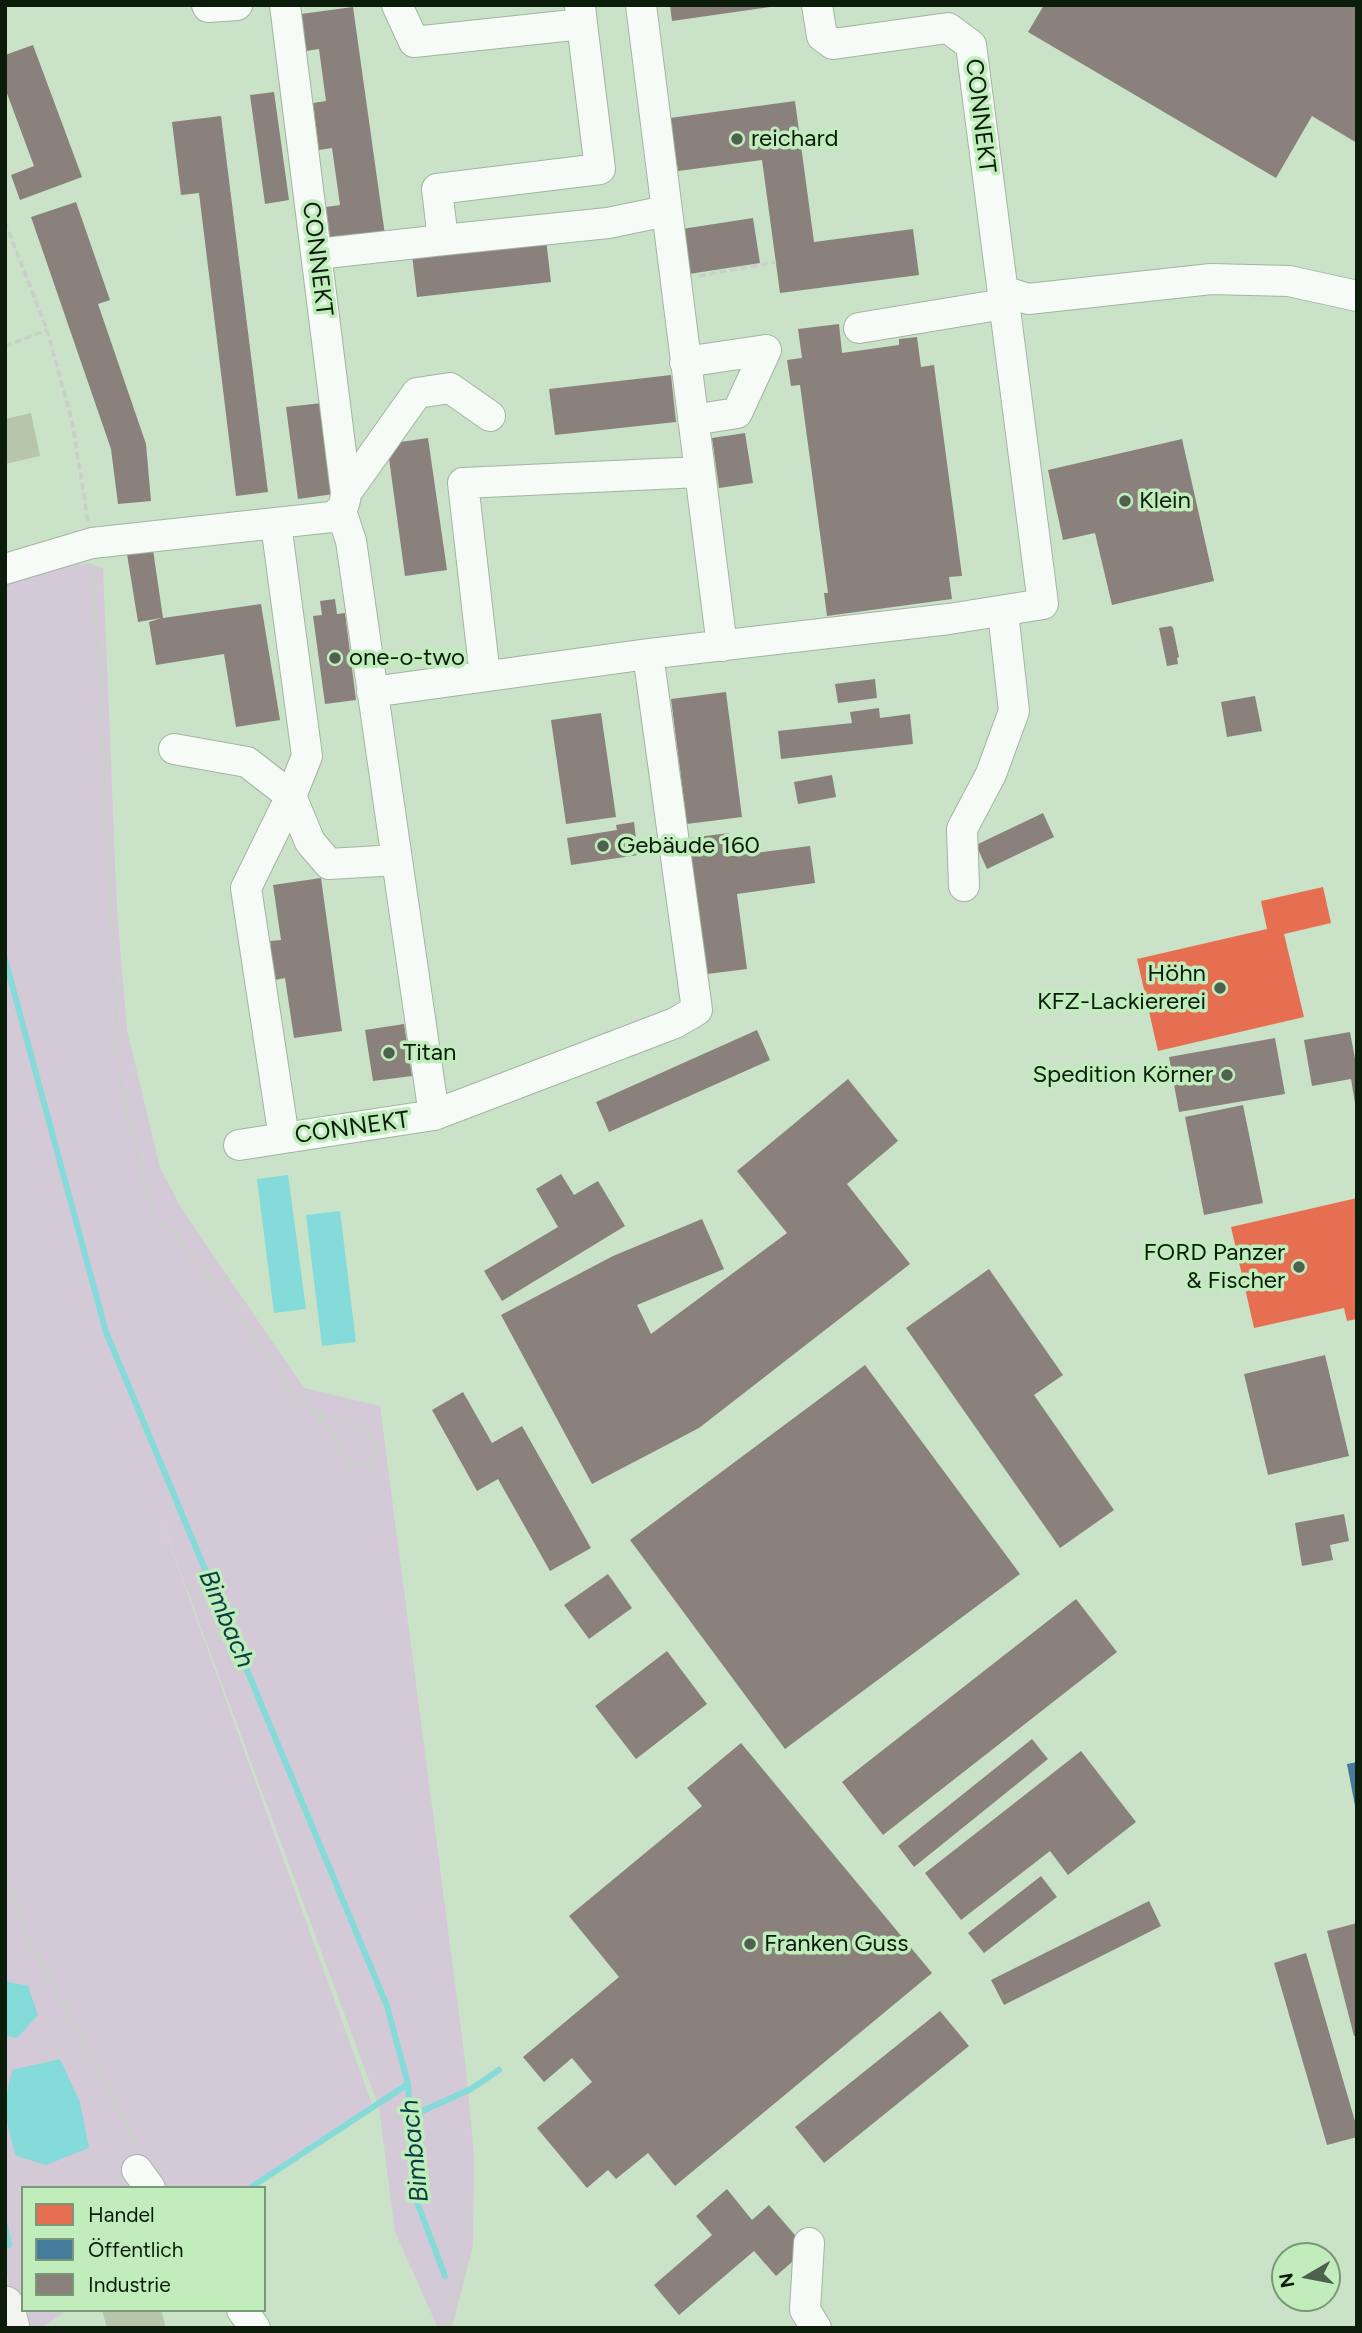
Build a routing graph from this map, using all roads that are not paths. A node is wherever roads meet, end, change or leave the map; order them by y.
1 (207, 5) edge
2 (237, 5) edge
3 (285, 5) edge
4 (397, 5) edge
5 (641, 5) edge
6 (817, 5) edge
7 (581, 14) edge
8 (666, 211) junction
9 (443, 240) junction
10 (317, 254) junction
11 (1357, 296) edge
12 (1004, 298) junction
13 (859, 328) dead end
14 (685, 362) junction
15 (490, 416) dead end
16 (693, 419) junction
17 (700, 472) junction
18 (343, 502) junction
19 (276, 524) junction
20 (5, 569) edge
21 (1003, 612) junction
22 (722, 646) junction
23 (648, 654) junction
24 (485, 676) junction
25 (372, 692) junction
26 (174, 749) dead end
27 (291, 796) junction
28 (397, 860) junction
29 (964, 887) dead end
30 (434, 1115) junction
31 (284, 1138) junction
32 (239, 1146) dead end
33 (809, 2243) dead end
34 (5, 2305) edge
35 (243, 2312) edge
36 (11, 2328) edge
37 (255, 2328) edge
38 (816, 2328) edge

1 - 2 street
3 - 10 street, CONNEKT
4 - 7 street
5 - 8 street
6 - 12 street, CONNEKT
7 - 9 street
8 - 9 street
8 - 14 street
9 - 10 street
10 - 18 street, CONNEKT
11 - 12 street
12 - 13 street
12 - 21 street, CONNEKT
14 - 16 street
14 - 16 street
15 - 18 street
16 - 17 street
17 - 22 street
17 - 24 street
18 - 19 street
18 - 25 street, CONNEKT
19 - 20 street
19 - 27 street, CONNEKT
21 - 22 street
21 - 29 street
22 - 23 street
23 - 24 street
23 - 30 street
24 - 25 street
25 - 28 street, CONNEKT
26 - 27 street
27 - 28 street
27 - 31 street, CONNEKT
28 - 30 street, CONNEKT
30 - 31 street, CONNEKT
31 - 32 street
33 - 38 street
34 - 36 main road
35 - 37 street

